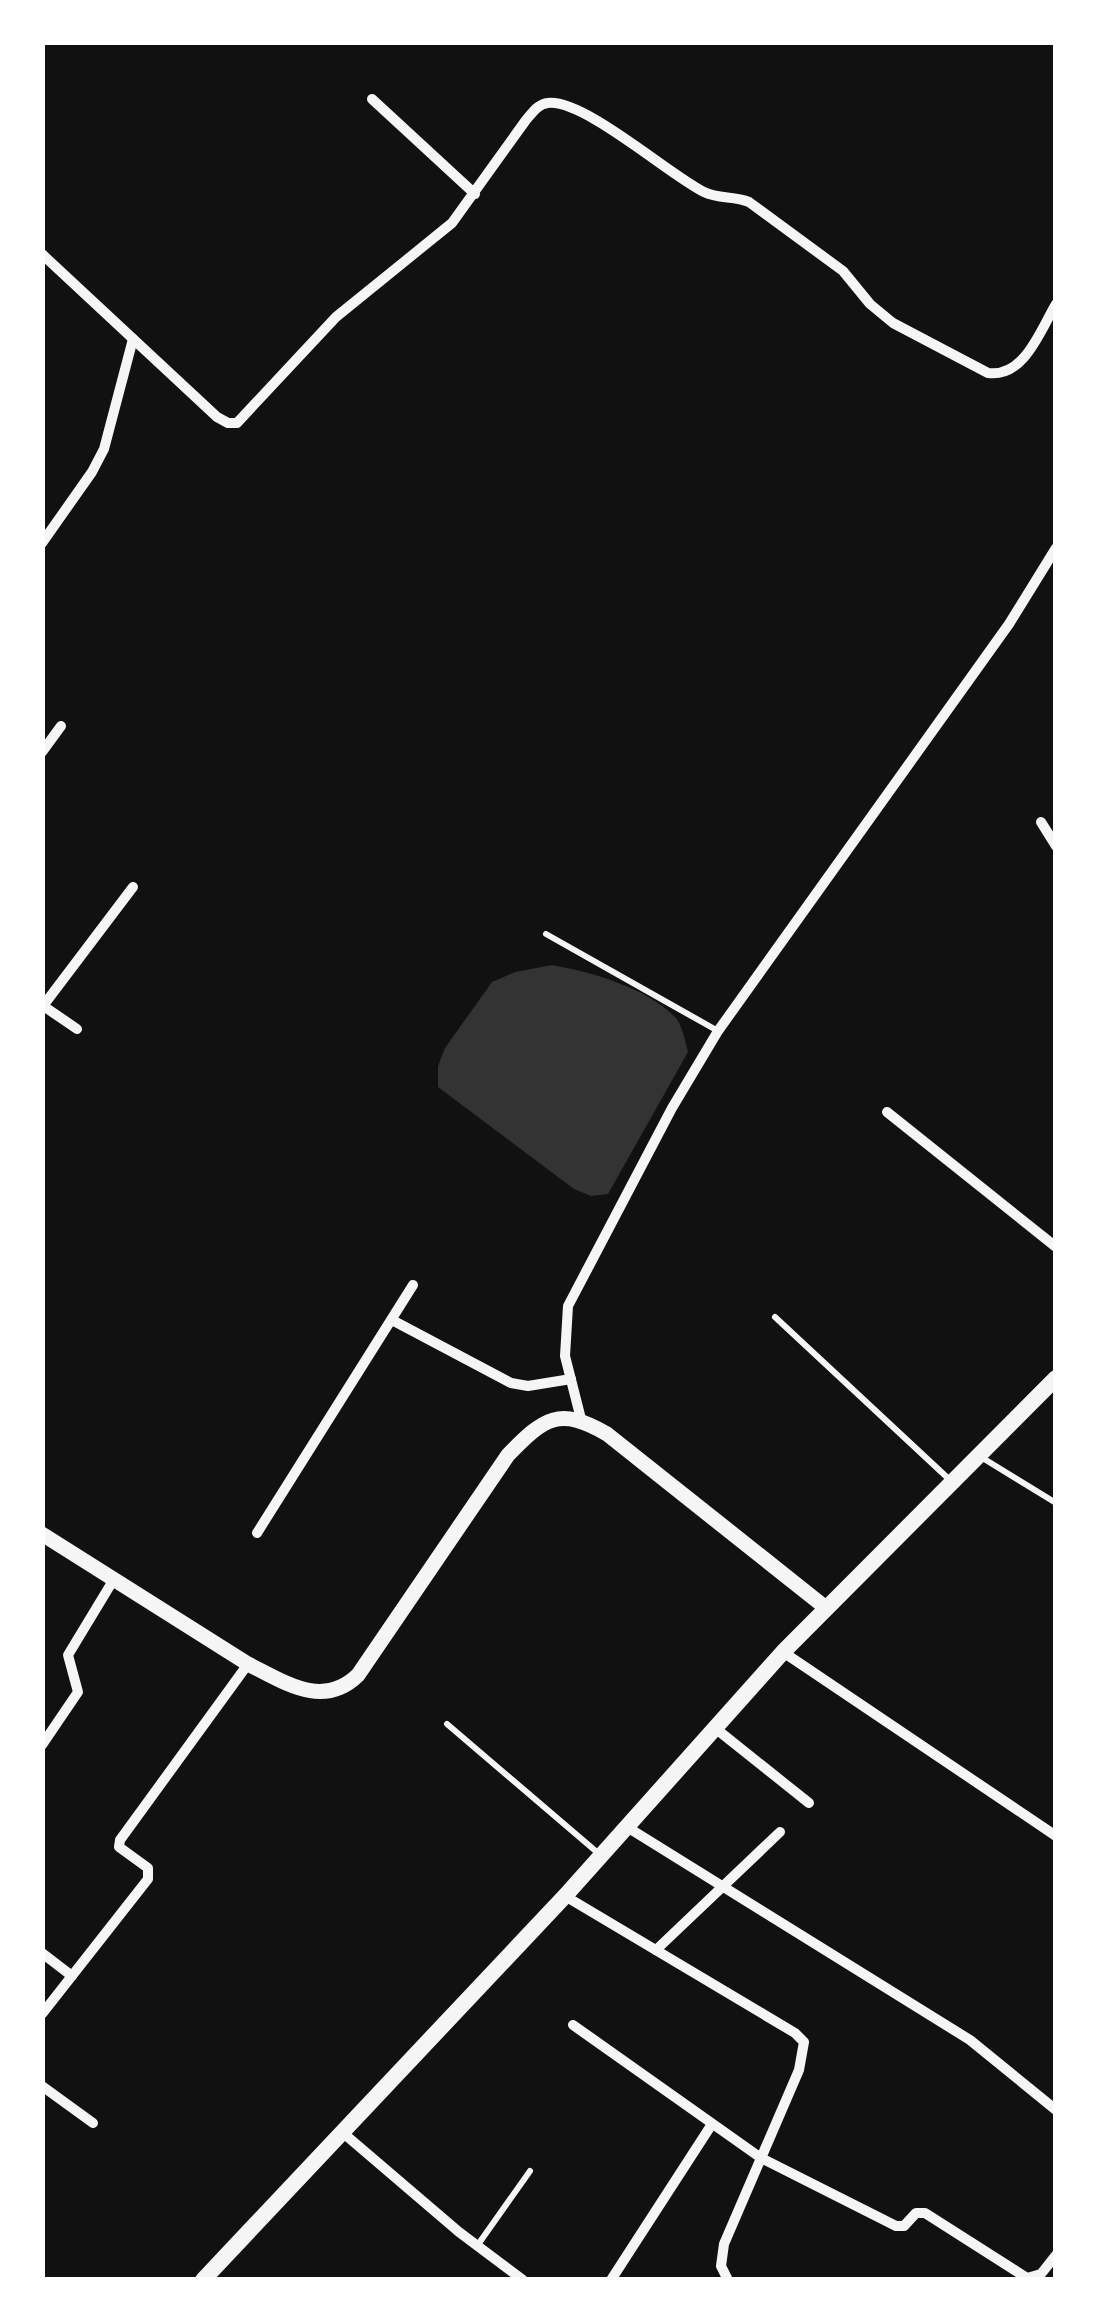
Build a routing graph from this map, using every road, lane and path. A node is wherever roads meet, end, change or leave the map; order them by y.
1 (372, 99) dead end
2 (475, 194) junction
3 (42, 254) edge
4 (1056, 304) edge
5 (133, 339) junction
6 (42, 543) edge
7 (1056, 548) edge
8 (62, 726) dead end
9 (42, 752) edge
10 (1041, 822) dead end
11 (1056, 845) edge
12 (134, 887) dead end
13 (546, 934) dead end
14 (42, 1006) edge
15 (77, 1030) dead end
16 (718, 1031) junction
17 (887, 1112) dead end
18 (1056, 1247) edge
19 (413, 1286) dead end
20 (775, 1316) dead end
21 (392, 1319) junction
22 (1056, 1378) edge
23 (571, 1379) junction
24 (581, 1419) junction
25 (978, 1455) junction
26 (951, 1481) junction
27 (1056, 1503) edge
28 (257, 1533) dead end
29 (42, 1534) edge
30 (114, 1579) junction
31 (826, 1608) junction
32 (783, 1652) junction
33 (248, 1664) junction
34 (447, 1724) dead end
35 (715, 1728) junction
36 (42, 1745) edge
37 (809, 1803) dead end
38 (627, 1827) junction
39 (780, 1832) dead end
40 (1056, 1836) edge
41 (601, 1856) junction
42 (724, 1886) junction
43 (566, 1896) junction
44 (656, 1951) junction
45 (42, 1953) edge
46 (72, 1976) junction
47 (42, 2014) edge
48 (573, 2025) dead end
49 (42, 2086) edge
50 (1056, 2110) edge
51 (93, 2123) dead end
52 (712, 2124) junction
53 (342, 2132) junction
54 (760, 2158) junction
55 (530, 2171) dead end
56 (477, 2246) junction
57 (1056, 2255) edge
58 (203, 2280) edge
59 (523, 2280) edge
60 (611, 2280) edge
61 (728, 2280) edge

1 - 2 street
2 - 4 street
2 - 5 street
3 - 5 street
5 - 6 street
7 - 16 street
8 - 9 street
10 - 11 street
12 - 14 street
13 - 16 lane
14 - 15 street
16 - 23 street
17 - 18 street
19 - 21 street
20 - 26 lane
21 - 23 street
21 - 28 street
22 - 25 main road
23 - 24 street
24 - 31 main road
24 - 33 main road
25 - 26 main road
25 - 27 lane
26 - 31 main road
29 - 30 main road
30 - 33 main road
30 - 36 street
31 - 32 main road
32 - 35 main road
32 - 40 street
33 - 46 street
34 - 41 lane
35 - 37 street
35 - 38 main road
38 - 41 main road
38 - 42 street
39 - 42 street
41 - 43 main road
42 - 44 street
42 - 50 street
43 - 44 street
43 - 53 main road
44 - 54 street
45 - 46 street
46 - 47 street
48 - 52 street
49 - 51 street
52 - 54 street
52 - 60 street
53 - 56 street
53 - 58 main road
54 - 57 street
54 - 61 street
55 - 56 lane
56 - 59 street

